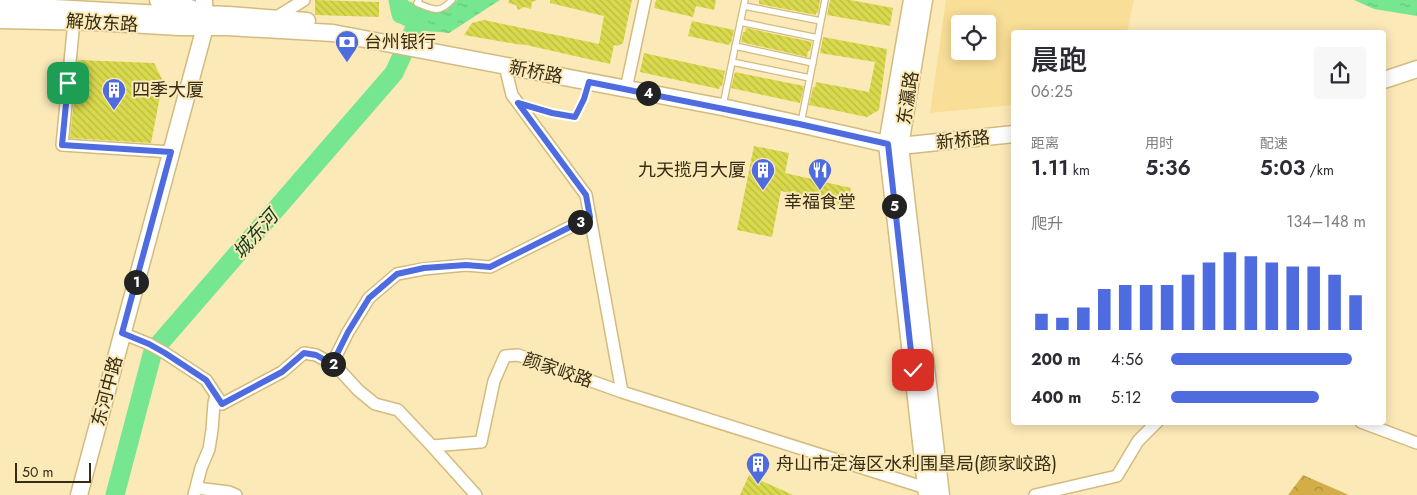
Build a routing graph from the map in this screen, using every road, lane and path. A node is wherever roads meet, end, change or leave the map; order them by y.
1 (158, 0) edge
2 (419, 0) edge
3 (452, 0) edge
4 (645, 0) edge
5 (825, 0) edge
6 (912, 0) edge
7 (924, 0) edge
8 (300, 1) edge
9 (744, 3) edge
10 (0, 5) edge
11 (205, 14) edge
12 (275, 18) junction
13 (0, 20) edge
14 (74, 21) junction
15 (821, 21) junction
16 (740, 22) junction
17 (818, 38) junction
18 (383, 42) junction
19 (735, 46) junction
20 (732, 62) junction
21 (813, 63) junction
22 (505, 66) junction
23 (1417, 69) edge
24 (810, 78) junction
25 (1386, 79) edge
26 (589, 82) junction
27 (626, 89) junction
28 (518, 103) junction
29 (722, 107) junction
30 (801, 124) junction
31 (1011, 134) edge
32 (894, 145) junction
33 (171, 152) junction
34 (590, 217) junction
35 (122, 333) junction
36 (332, 364) junction
37 (622, 392) junction
38 (216, 395) junction
39 (1155, 425) edge
40 (1369, 425) edge
41 (1417, 443) edge
42 (432, 446) junction
43 (195, 491) edge
44 (926, 491) edge
45 (79, 495) edge
46 (236, 495) edge
47 (476, 495) edge
48 (941, 495) edge
49 (1036, 495) edge

1 - 11 street, 新桥路
2 - 3 lane
4 - 27 street
5 - 15 lane
6 - 32 street, 东瀛路
7 - 32 street, 东瀛路
8 - 12 street
9 - 15 lane
9 - 16 lane
10 - 11 street
11 - 12 street, 新桥路
11 - 14 street, 解放东路
11 - 18 street, 新桥路
11 - 33 street, 东河中路
12 - 18 street, 新桥路
13 - 14 street, 解放东路
14 - 33 street
15 - 17 lane
16 - 17 lane
16 - 19 lane
17 - 21 lane
18 - 22 street, 新桥路
19 - 20 lane
19 - 21 lane
20 - 24 lane
20 - 29 lane
21 - 24 lane
22 - 26 street, 新桥路
22 - 28 street, 颜家峧路
23 - 25 street
24 - 30 lane
26 - 27 street, 新桥路
26 - 28 lane
27 - 29 street, 新桥路
28 - 34 street, 颜家峧路
29 - 30 street, 新桥路
30 - 32 street, 新桥路
31 - 32 street, 新桥路
32 - 44 street, 东瀛路
32 - 48 street, 东瀛路
33 - 35 street, 东河中路
34 - 36 street
34 - 37 street, 颜家峧路
35 - 38 street
35 - 45 street, 东河中路
36 - 38 street
36 - 42 street
37 - 42 street, 颜家峧路
37 - 44 street, 颜家峧路
38 - 43 street
39 - 49 street
40 - 41 street
42 - 47 street
43 - 46 street

